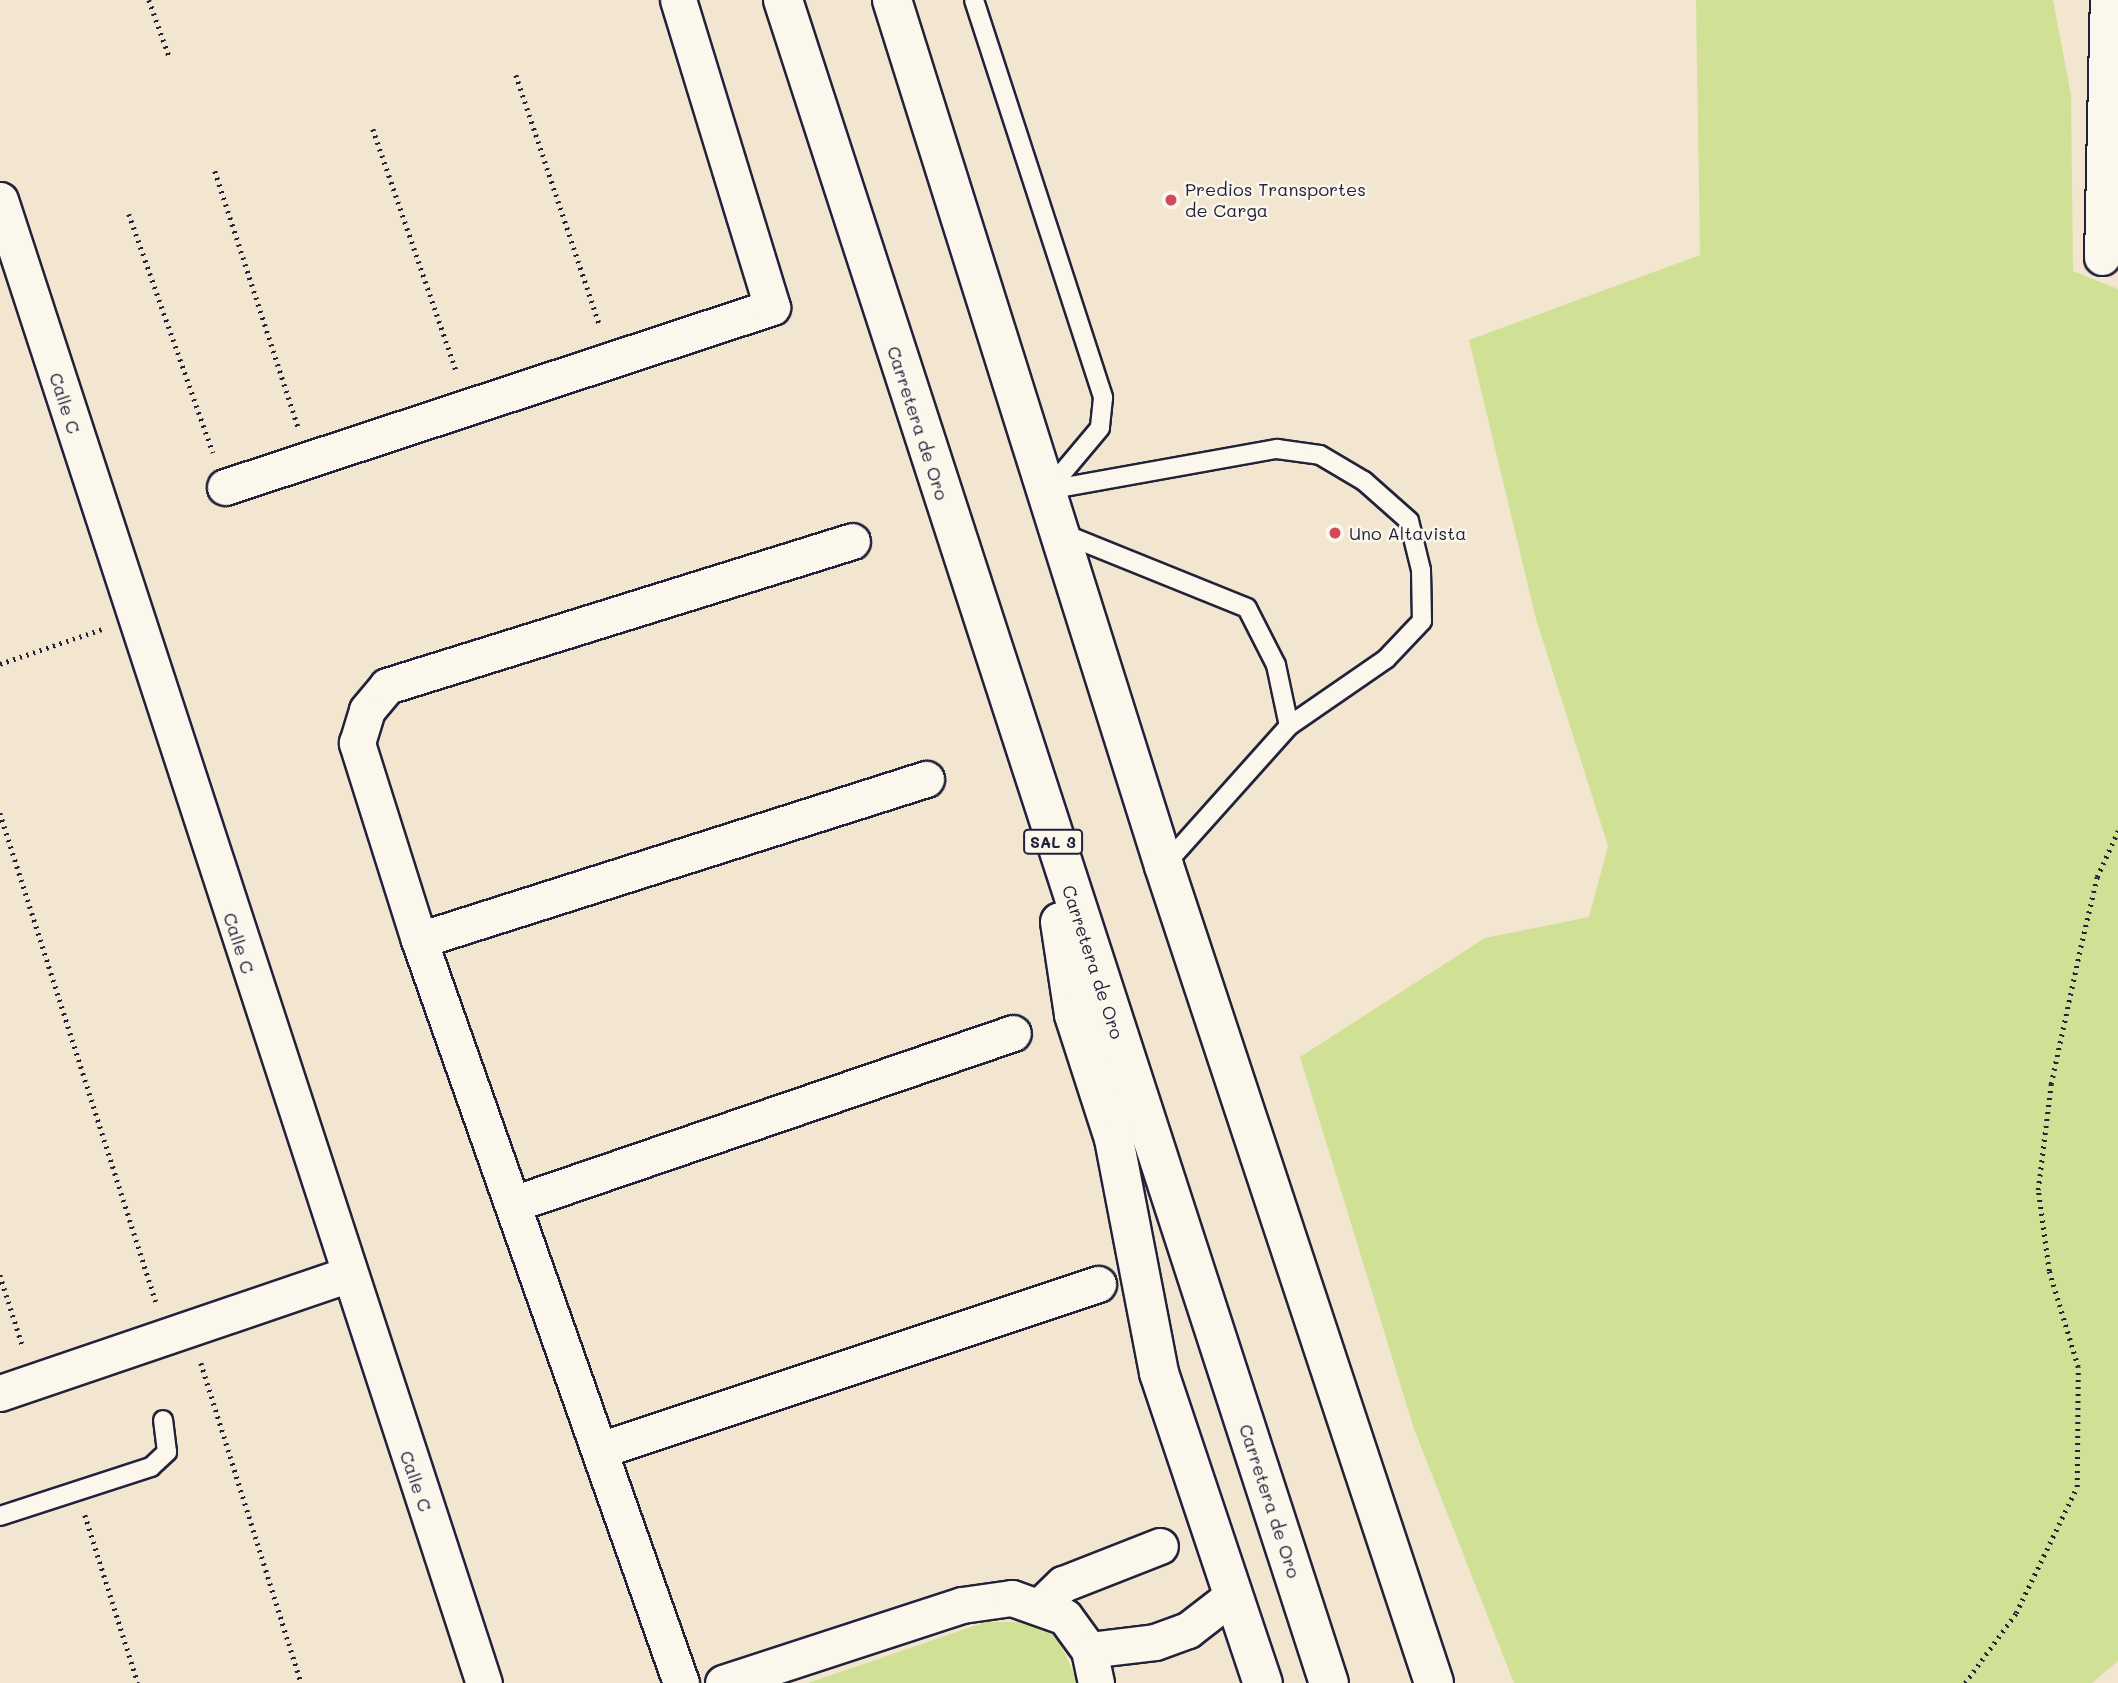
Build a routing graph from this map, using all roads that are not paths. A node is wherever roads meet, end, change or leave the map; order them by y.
1 (678, 0) edge
2 (783, 0) edge
3 (892, 0) edge
4 (974, 0) edge
5 (2108, 0) edge
6 (0, 200) edge
7 (2102, 257) dead end
8 (225, 487) road end
9 (1048, 490) junction
10 (1065, 534) junction
11 (852, 541) dead end
12 (1289, 726) junction
13 (926, 779) dead end
14 (1042, 809) junction
15 (1164, 866) junction
16 (419, 940) junction
17 (1013, 1033) dead end
18 (516, 1203) junction
19 (346, 1275) junction
20 (1098, 1283) dead end
21 (0, 1393) edge
22 (163, 1420) dead end
23 (600, 1450) junction
24 (0, 1516) edge
25 (1160, 1546) dead end
26 (1232, 1596) junction
27 (1042, 1604) junction
28 (1093, 1667) edge
29 (484, 1683) edge
30 (681, 1683) edge
31 (723, 1683) edge
32 (1264, 1683) edge
33 (1329, 1683) edge
34 (1434, 1683) edge

1 - 8 street
2 - 14 highway, Carretera de Oro / SAL 3
3 - 9 highway
4 - 9 lane
5 - 7 street
6 - 19 street, Calle C
9 - 10 highway
9 - 12 lane
10 - 12 lane
10 - 15 highway
11 - 16 street
12 - 15 lane
13 - 16 street
14 - 26 highway
14 - 33 highway, Carretera de Oro / SAL 3
15 - 34 highway
16 - 18 street
17 - 18 street
18 - 23 street
19 - 21 street
19 - 29 street, Calle C
20 - 23 street
22 - 24 lane
23 - 30 street
25 - 27 street
26 - 28 street
26 - 32 highway
27 - 28 street
27 - 31 street

